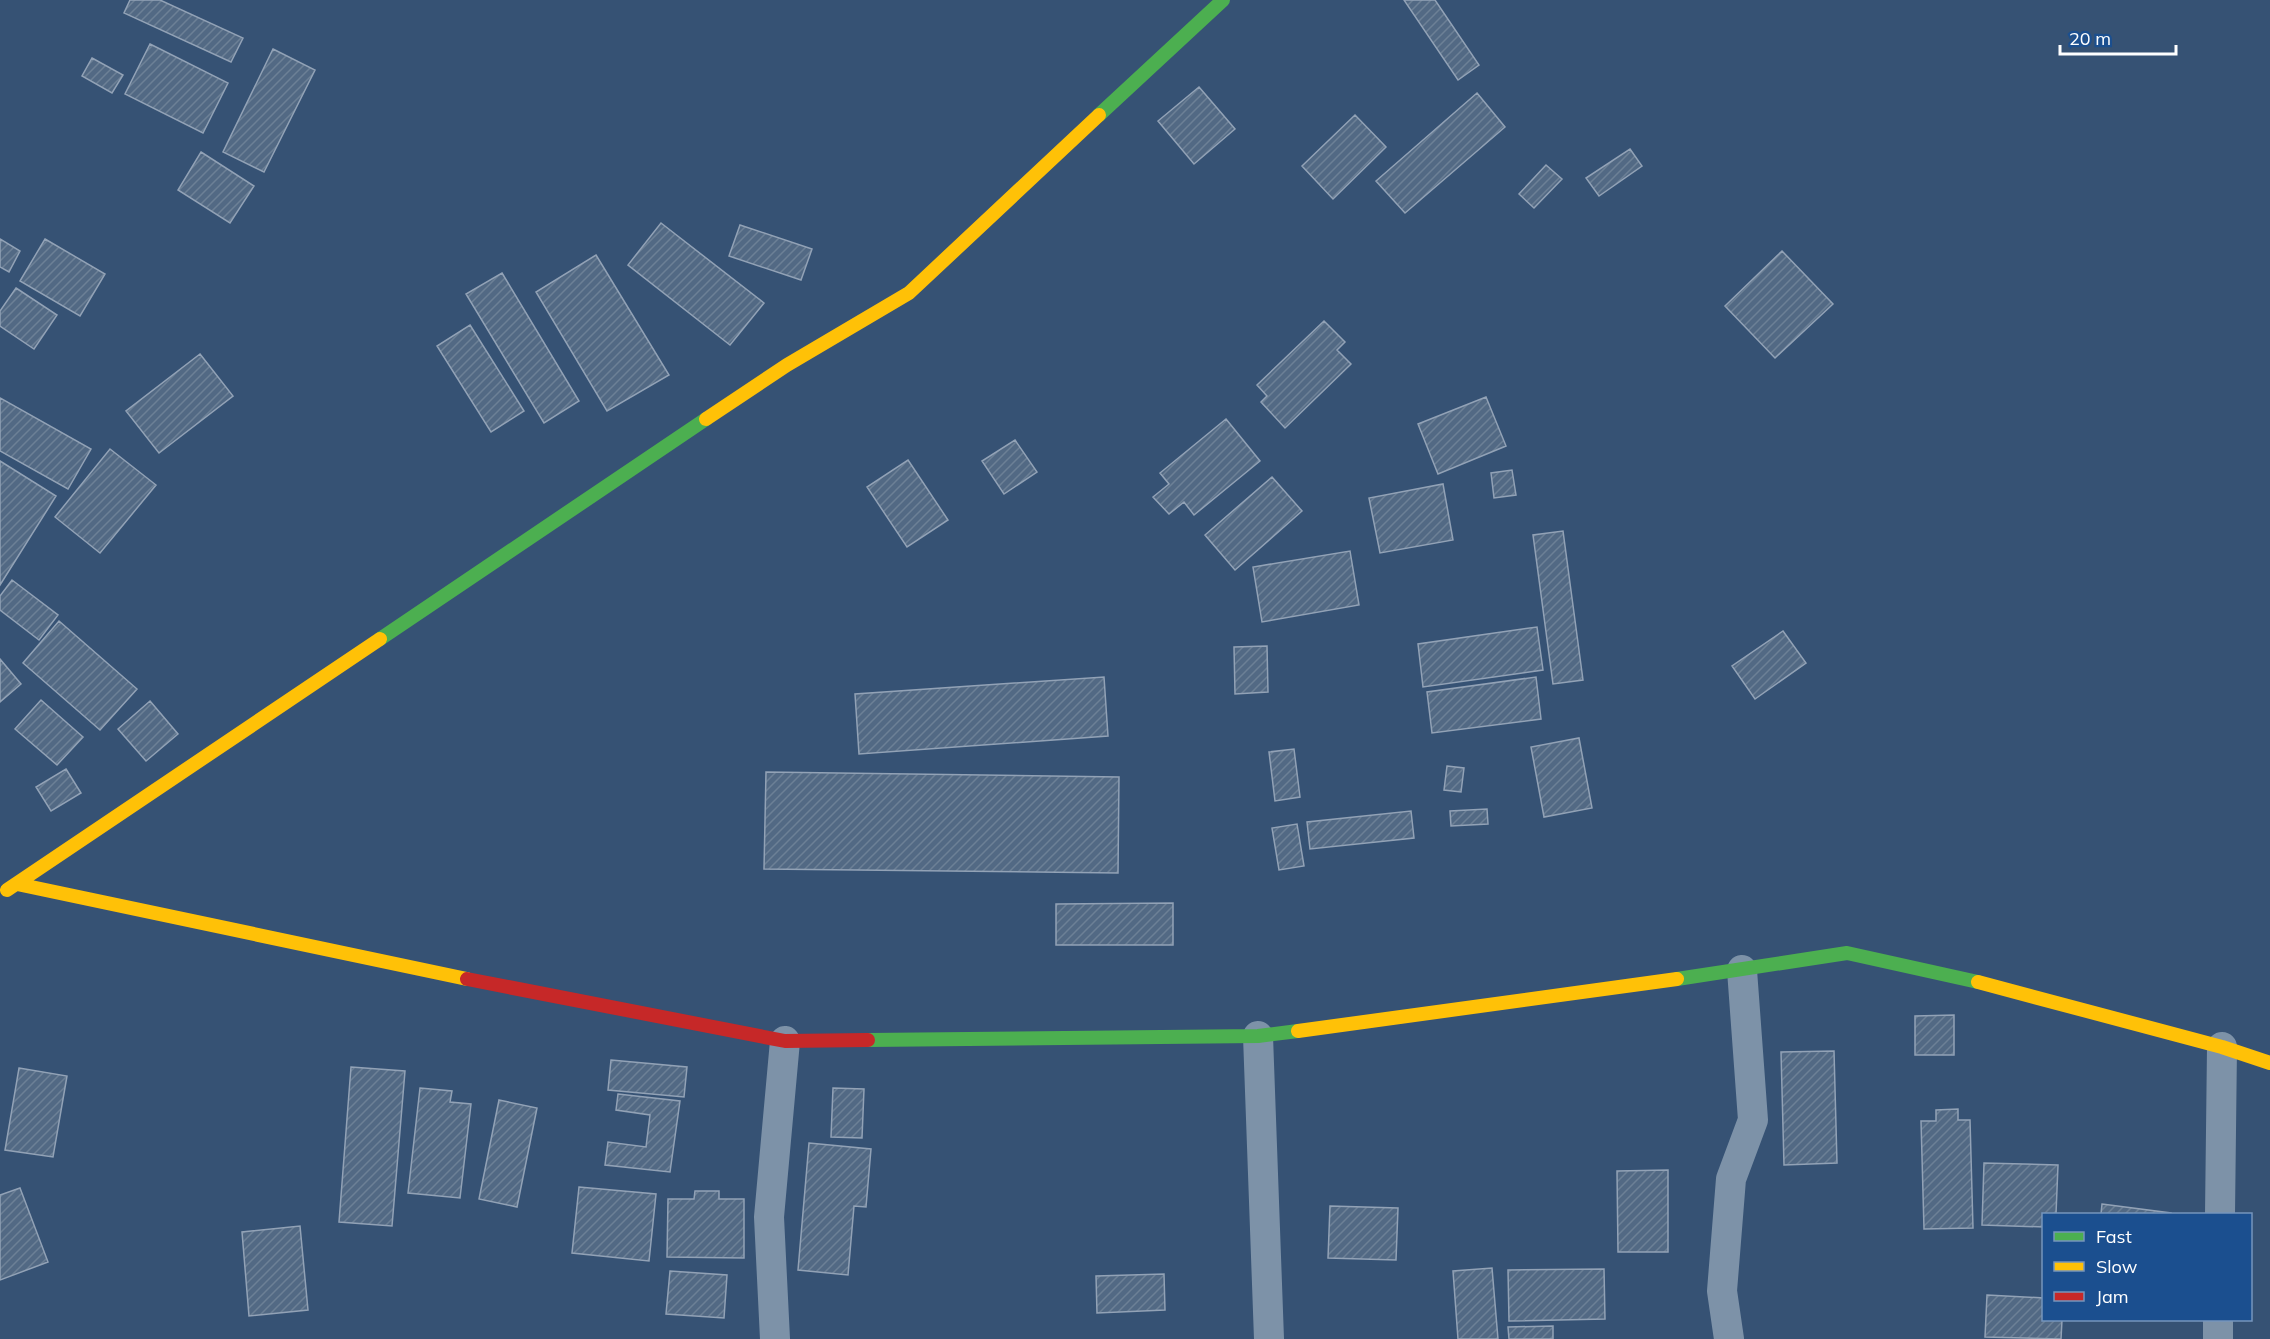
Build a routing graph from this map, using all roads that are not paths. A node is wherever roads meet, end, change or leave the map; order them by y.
1 (1223, 0) edge
2 (17, 884) junction
3 (0, 893) edge
4 (1742, 970) junction
5 (1258, 1036) junction
6 (785, 1041) junction
7 (2222, 1047) junction
8 (2270, 1063) edge
9 (2220, 1213) edge
10 (2218, 1321) edge
11 (775, 1339) edge
12 (1269, 1339) edge
13 (1728, 1339) edge
14 (2218, 1339) edge

1 - 2 street
2 - 3 street
2 - 6 street
4 - 5 street
4 - 7 street
4 - 13 street
5 - 6 street
5 - 12 street
6 - 11 street
7 - 8 street
7 - 9 street
10 - 14 street

